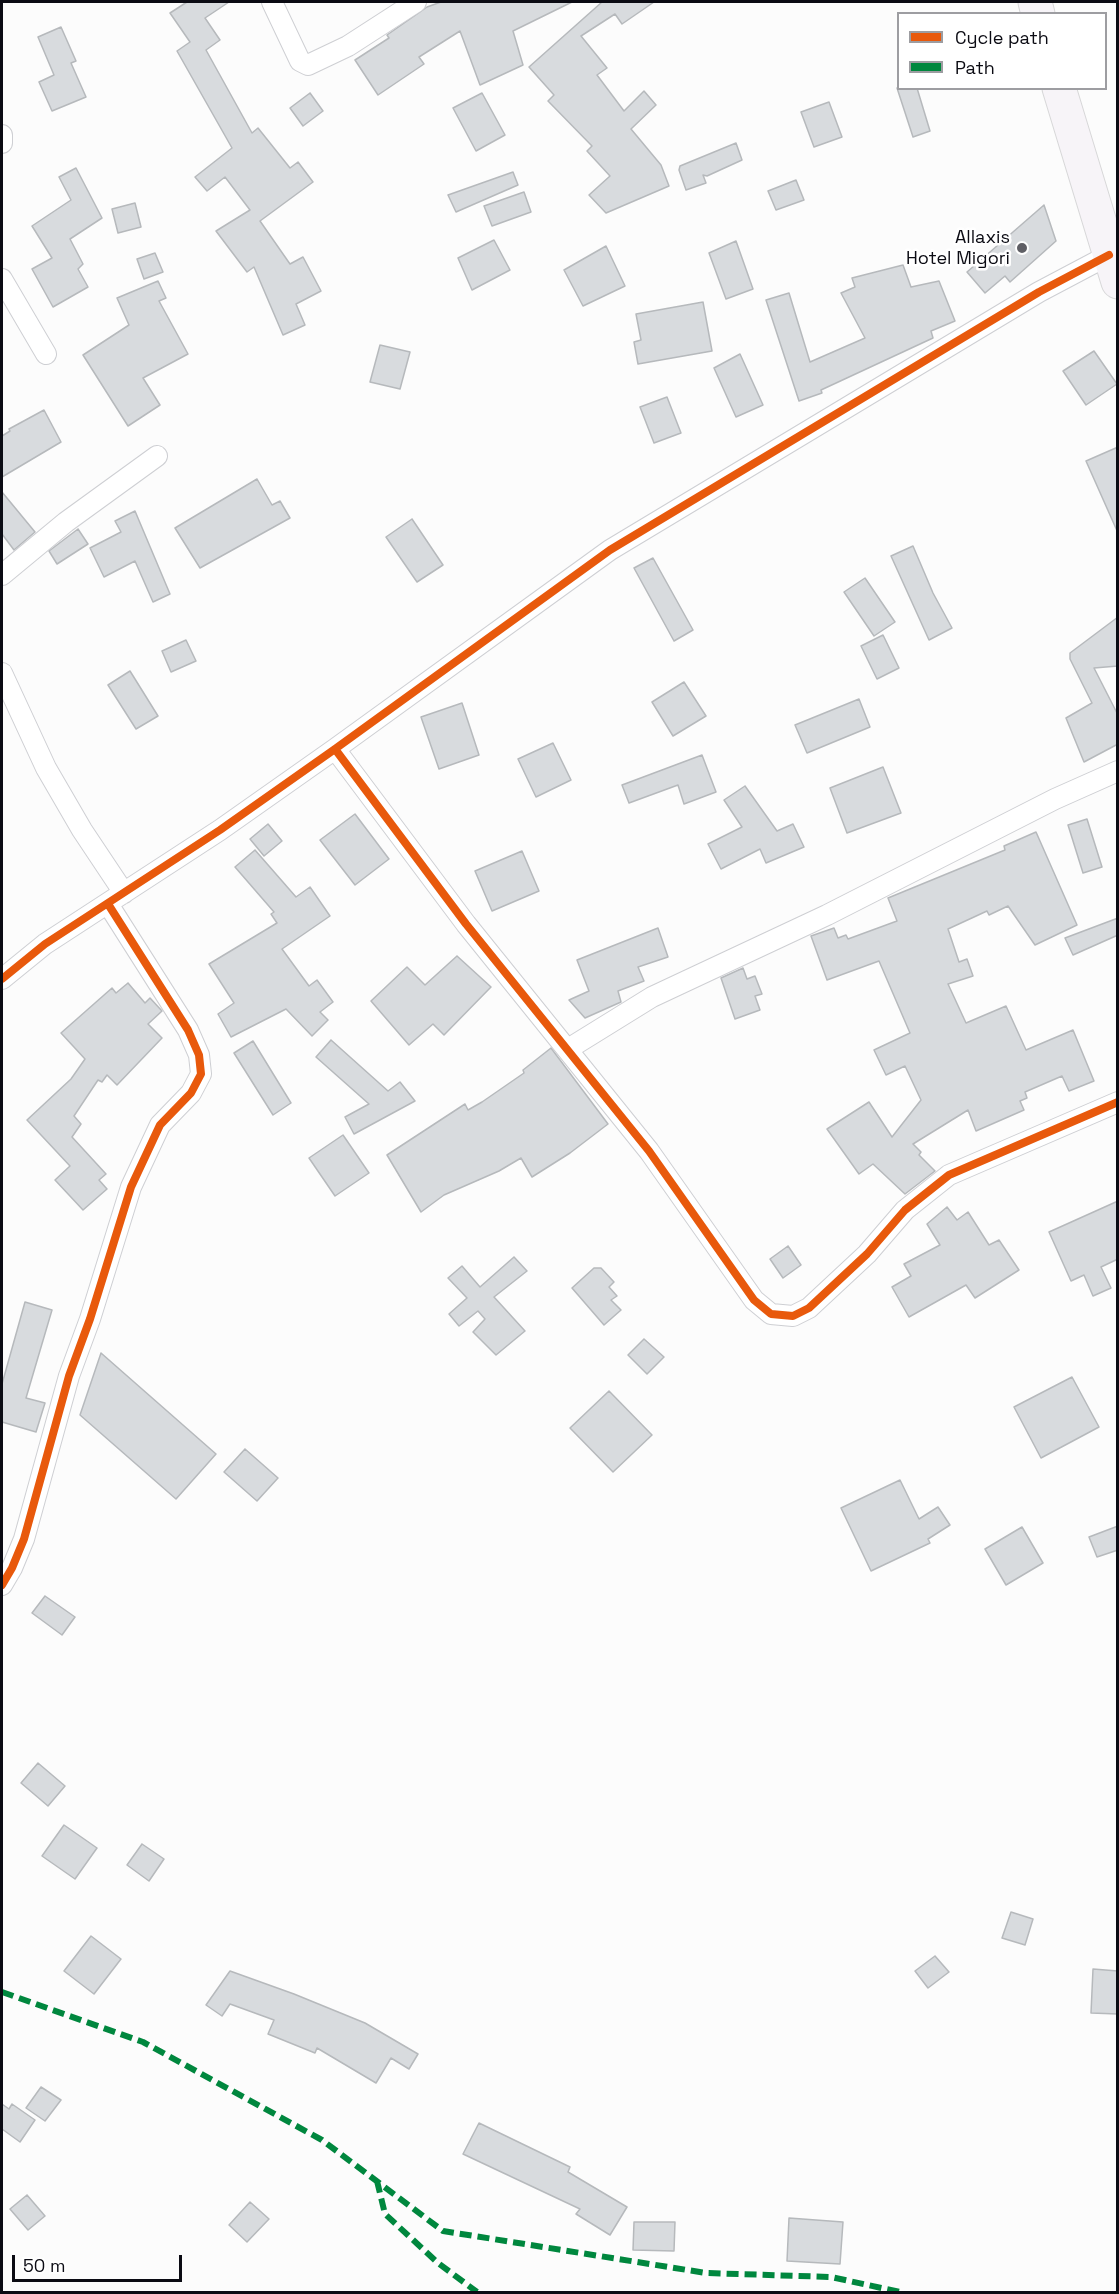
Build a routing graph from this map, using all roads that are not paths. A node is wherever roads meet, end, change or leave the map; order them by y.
1 (272, 2) edge
2 (416, 2) edge
3 (1060, 90) edge
4 (2, 135) edge
5 (2, 143) edge
6 (1113, 269) edge
7 (2, 279) edge
8 (46, 354) dead end
9 (157, 456) dead end
10 (2, 575) edge
11 (2, 673) edge
12 (335, 749) junction
13 (1118, 771) edge
14 (116, 898) junction
15 (2, 979) edge
16 (568, 1049) junction
17 (1118, 1101) edge
18 (2, 1585) edge

1 - 2 street
3 - 6 highway
4 - 5 street
6 - 12 street
7 - 8 street
9 - 10 street
11 - 14 street
12 - 14 street
12 - 16 street
13 - 16 street
14 - 15 street
14 - 18 street
16 - 17 street

